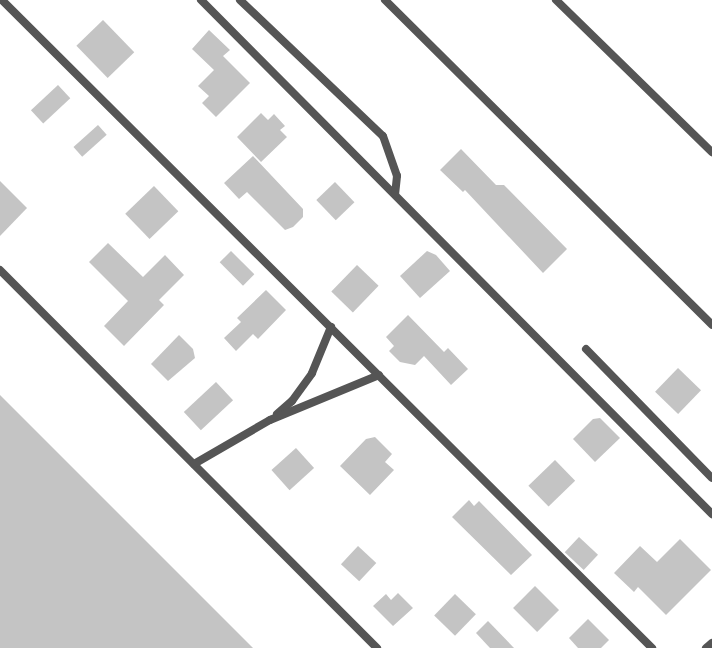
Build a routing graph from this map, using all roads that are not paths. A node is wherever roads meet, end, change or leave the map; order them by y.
1 (2, 0) edge
2 (201, 0) edge
3 (240, 0) edge
4 (385, 0) edge
5 (556, 0) edge
6 (712, 152) edge
7 (396, 194) junction
8 (0, 270) edge
9 (712, 325) edge
10 (331, 327) junction
11 (586, 349) dead end
12 (379, 375) junction
13 (270, 420) junction
14 (194, 464) junction
15 (712, 478) edge
16 (712, 514) edge
17 (712, 643) edge
18 (377, 648) edge
19 (652, 648) edge
20 (706, 648) edge

1 - 10 street
2 - 7 street
3 - 7 street
4 - 9 street
5 - 6 street
7 - 16 street
8 - 14 street
10 - 12 street
10 - 13 street
11 - 15 street
12 - 13 street
12 - 19 street
13 - 14 street
14 - 18 street
17 - 20 street

